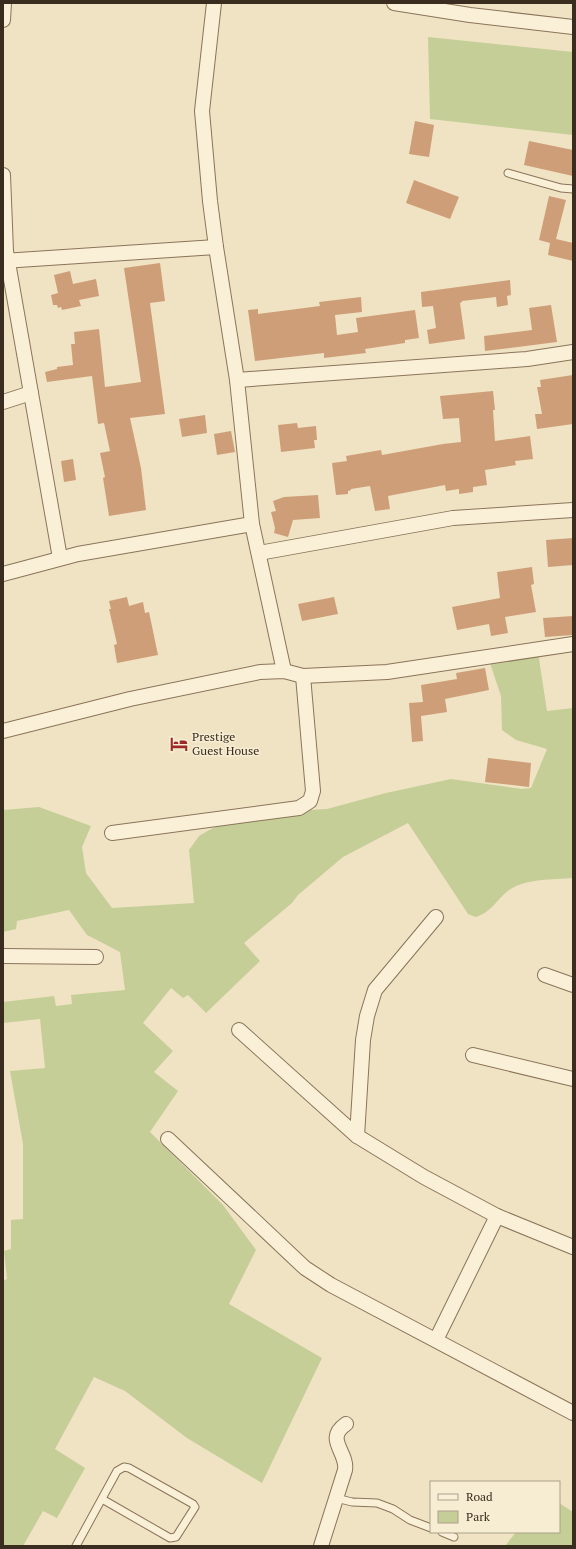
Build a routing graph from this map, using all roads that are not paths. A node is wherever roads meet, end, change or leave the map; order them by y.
1 (4, 3) edge
2 (214, 3) edge
3 (394, 3) edge
4 (3, 20) edge
5 (573, 27) edge
6 (508, 173) dead end
7 (3, 175) edge
8 (573, 189) edge
9 (216, 247) junction
10 (5, 261) edge
11 (573, 352) edge
12 (237, 380) junction
13 (31, 393) junction
14 (3, 402) edge
15 (573, 510) edge
16 (252, 524) junction
17 (259, 553) junction
18 (60, 558) junction
19 (3, 574) edge
20 (573, 644) edge
21 (284, 671) junction
22 (303, 676) junction
23 (3, 731) edge
24 (112, 833) dead end
25 (436, 917) dead end
26 (3, 956) edge
27 (96, 957) dead end
28 (545, 975) dead end
29 (573, 985) edge
30 (239, 1030) dead end
31 (473, 1055) dead end
32 (573, 1079) edge
33 (357, 1136) junction
34 (168, 1139) dead end
35 (497, 1216) junction
36 (572, 1243) edge
37 (436, 1340) junction
38 (573, 1413) edge
39 (346, 1424) dead end
40 (336, 1498) junction
41 (102, 1499) junction
42 (430, 1528) edge
43 (444, 1533) edge
44 (454, 1537) dead end
45 (76, 1546) edge
46 (321, 1546) edge

1 - 4 street
2 - 9 street
3 - 5 street
6 - 8 lane
7 - 10 street
9 - 10 street
9 - 12 street
10 - 13 street
11 - 12 street
12 - 16 street
13 - 14 street
13 - 18 street
15 - 17 street
16 - 17 street
16 - 18 street
17 - 21 street
18 - 19 street
20 - 22 street
21 - 22 street
21 - 23 street
22 - 24 street
25 - 33 street
26 - 27 street
28 - 29 street
30 - 33 street
31 - 32 street
33 - 35 street
34 - 37 street
35 - 36 street
35 - 37 street
37 - 38 street
39 - 40 street
40 - 42 lane
40 - 46 street
41 - 41 lane
41 - 45 lane
43 - 44 lane

